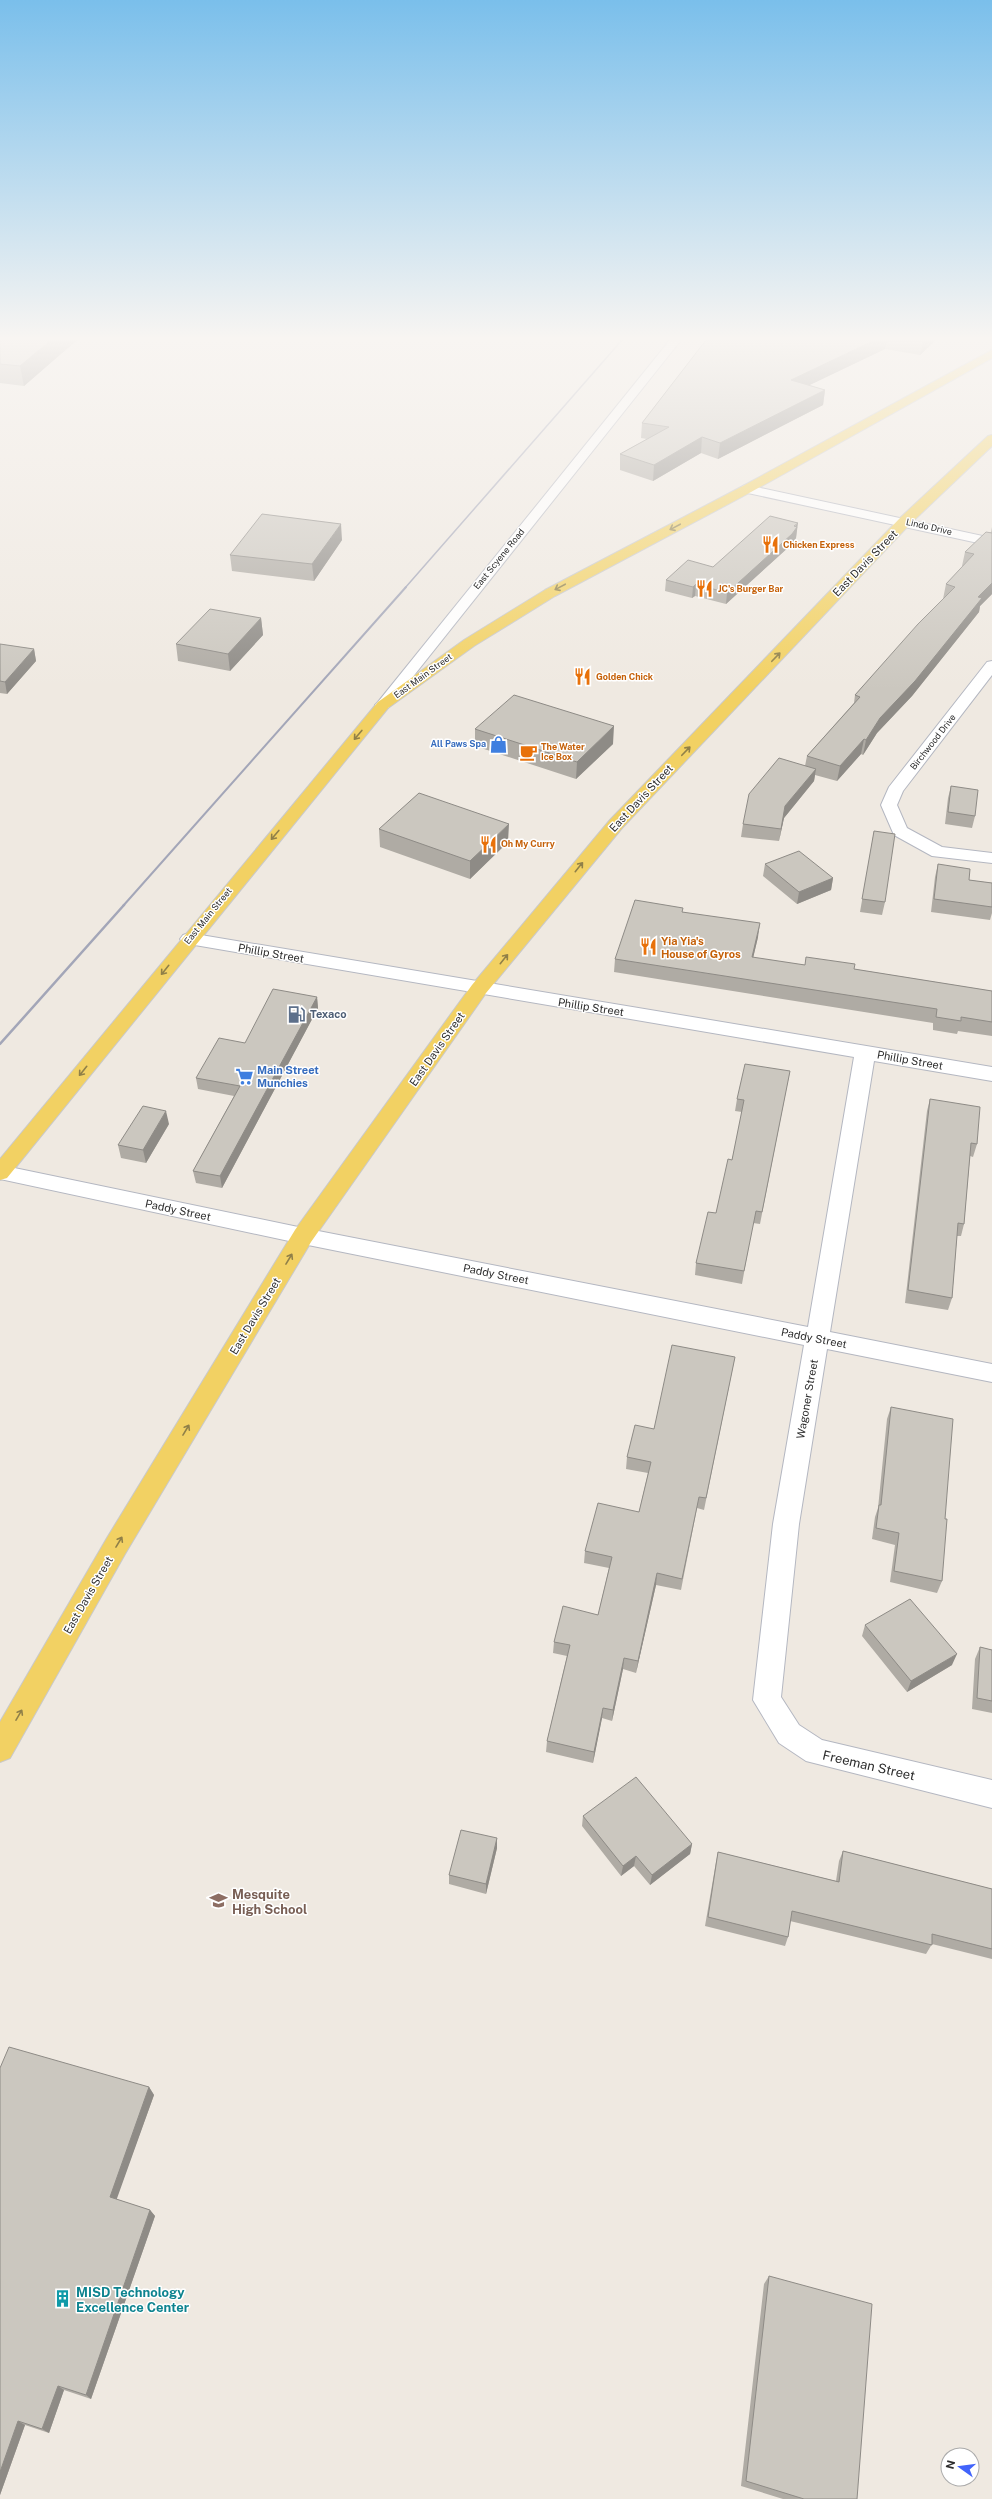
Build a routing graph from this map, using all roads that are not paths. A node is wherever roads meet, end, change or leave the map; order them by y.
1 (582, 457) edge
2 (805, 457) edge
3 (973, 457) edge
4 (747, 489) junction
5 (905, 521) junction
6 (992, 542) edge
7 (992, 665) edge
8 (985, 684) edge
9 (383, 705) junction
10 (992, 858) edge
11 (189, 939) junction
12 (480, 989) junction
13 (865, 1053) junction
14 (992, 1074) edge
15 (0, 1173) edge
16 (303, 1236) junction
17 (817, 1339) junction
18 (992, 1373) edge
19 (767, 1700) joint
20 (0, 1749) edge
21 (992, 1794) edge

1 - 9 street, East Scyene Road
2 - 4 main road, East Main Street
3 - 5 main road, East Davis Street
4 - 5 street, Lindo Drive
4 -> 9 main road, East Main Street
5 - 6 street, Lindo Drive
12 -> 5 main road, East Davis Street
7 - 8 street, Birchwood Drive
8 - 10 street, Birchwood Drive
9 -> 11 main road, East Main Street
11 - 12 street, Phillip Street
11 -> 15 main road, East Main Street
12 - 13 street, Phillip Street
12 - 16 main road, East Davis Street
13 - 14 street, Phillip Street
13 - 17 street, Wagoner Street
15 - 16 street, Paddy Street
16 - 17 street, Paddy Street
20 -> 16 main road, East Davis Street
17 - 18 street, Paddy Street
17 - 19 street, Wagoner Street
19 - 21 street, Freeman Street

